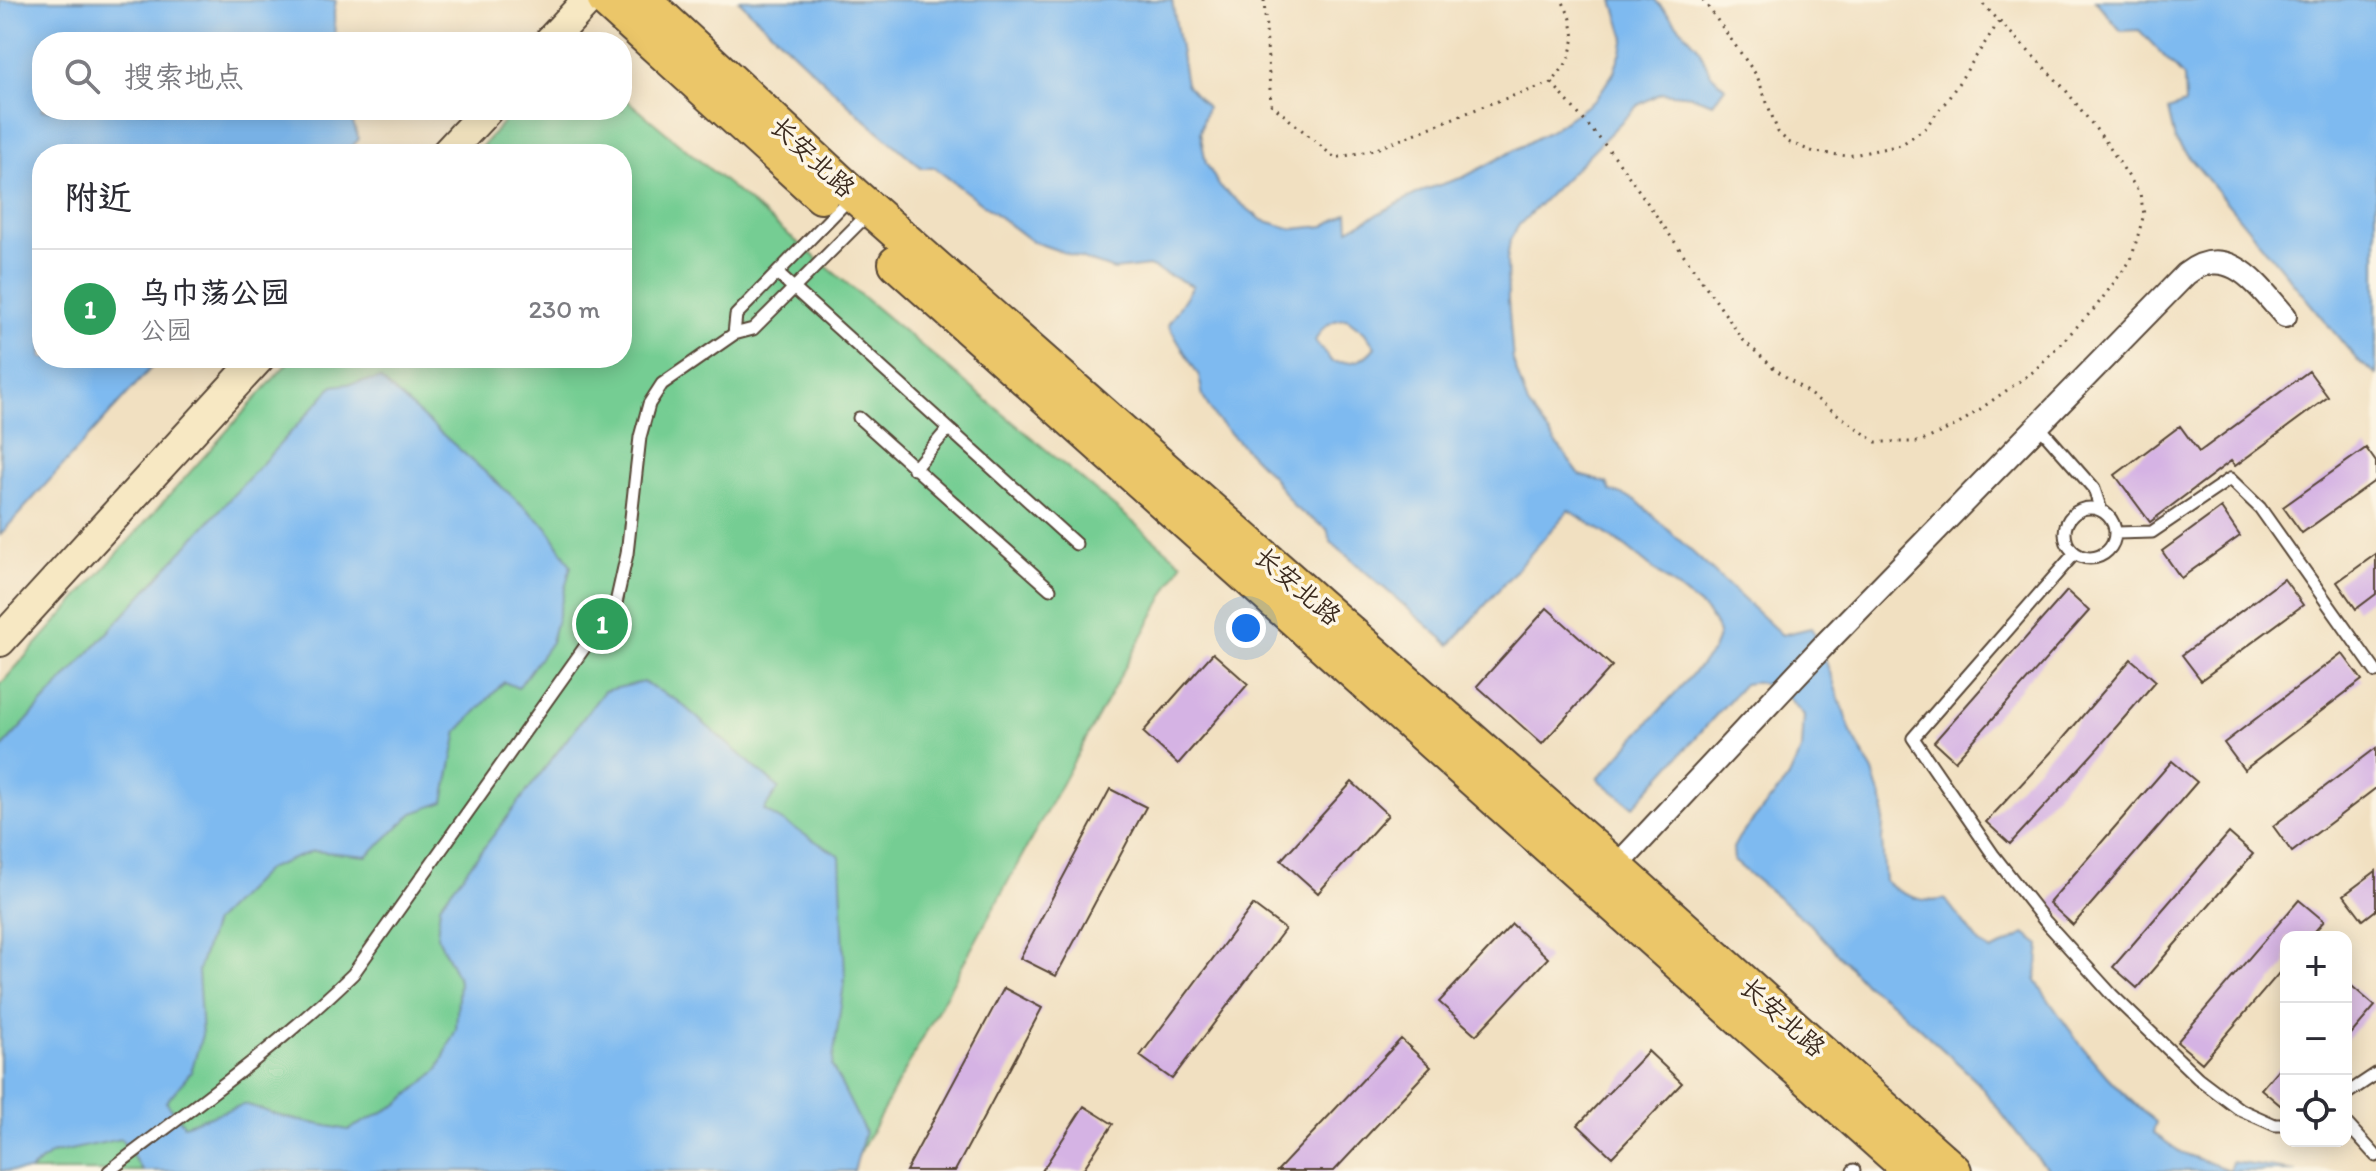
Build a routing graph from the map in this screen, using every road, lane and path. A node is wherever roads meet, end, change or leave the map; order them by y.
1 (588, 0) edge
2 (605, 0) edge
3 (644, 0) edge
4 (1264, 0) edge
5 (1562, 0) edge
6 (1703, 0) edge
7 (1979, 0) edge
8 (2000, 20) junction
9 (558, 32) edge
10 (1552, 83) junction
11 (478, 120) edge
12 (455, 144) edge
13 (854, 211) junction
14 (777, 273) junction
15 (794, 289) junction
16 (2285, 316) dead end
17 (734, 334) junction
18 (250, 368) edge
19 (859, 418) dead end
20 (2038, 425) junction
21 (948, 429) junction
22 (914, 469) junction
23 (2101, 510) junction
24 (2116, 533) junction
25 (1076, 544) dead end
26 (2075, 553) junction
27 (1050, 589) dead end
28 (0, 641) edge
29 (2376, 672) edge
30 (1616, 867) junction
31 (2376, 1074) edge
32 (2352, 1090) edge
33 (2280, 1125) edge
34 (2352, 1130) edge
35 (2376, 1156) edge
36 (109, 1171) edge
37 (1911, 1171) edge
38 (1954, 1171) edge

1 - 9 main road
2 - 13 main road, 长安北路
3 - 13 main road, 长安北路
4 - 10 path
5 - 10 path
6 - 8 path
7 - 8 path
8 - 10 path
11 - 12 main road
13 - 14 lane
13 - 15 lane
13 - 30 main road, 长安北路
13 - 37 main road, 长安北路
14 - 15 lane
14 - 17 lane
15 - 17 lane
15 - 21 lane
16 - 20 street
17 - 36 lane
18 - 28 main road
19 - 22 lane
20 - 23 lane
20 - 30 street
21 - 22 lane
21 - 25 lane
22 - 27 lane
23 - 24 lane
23 - 26 lane
24 - 26 lane
24 - 29 lane
26 - 33 lane
30 - 38 main road, 长安北路
31 - 32 lane
34 - 35 lane

